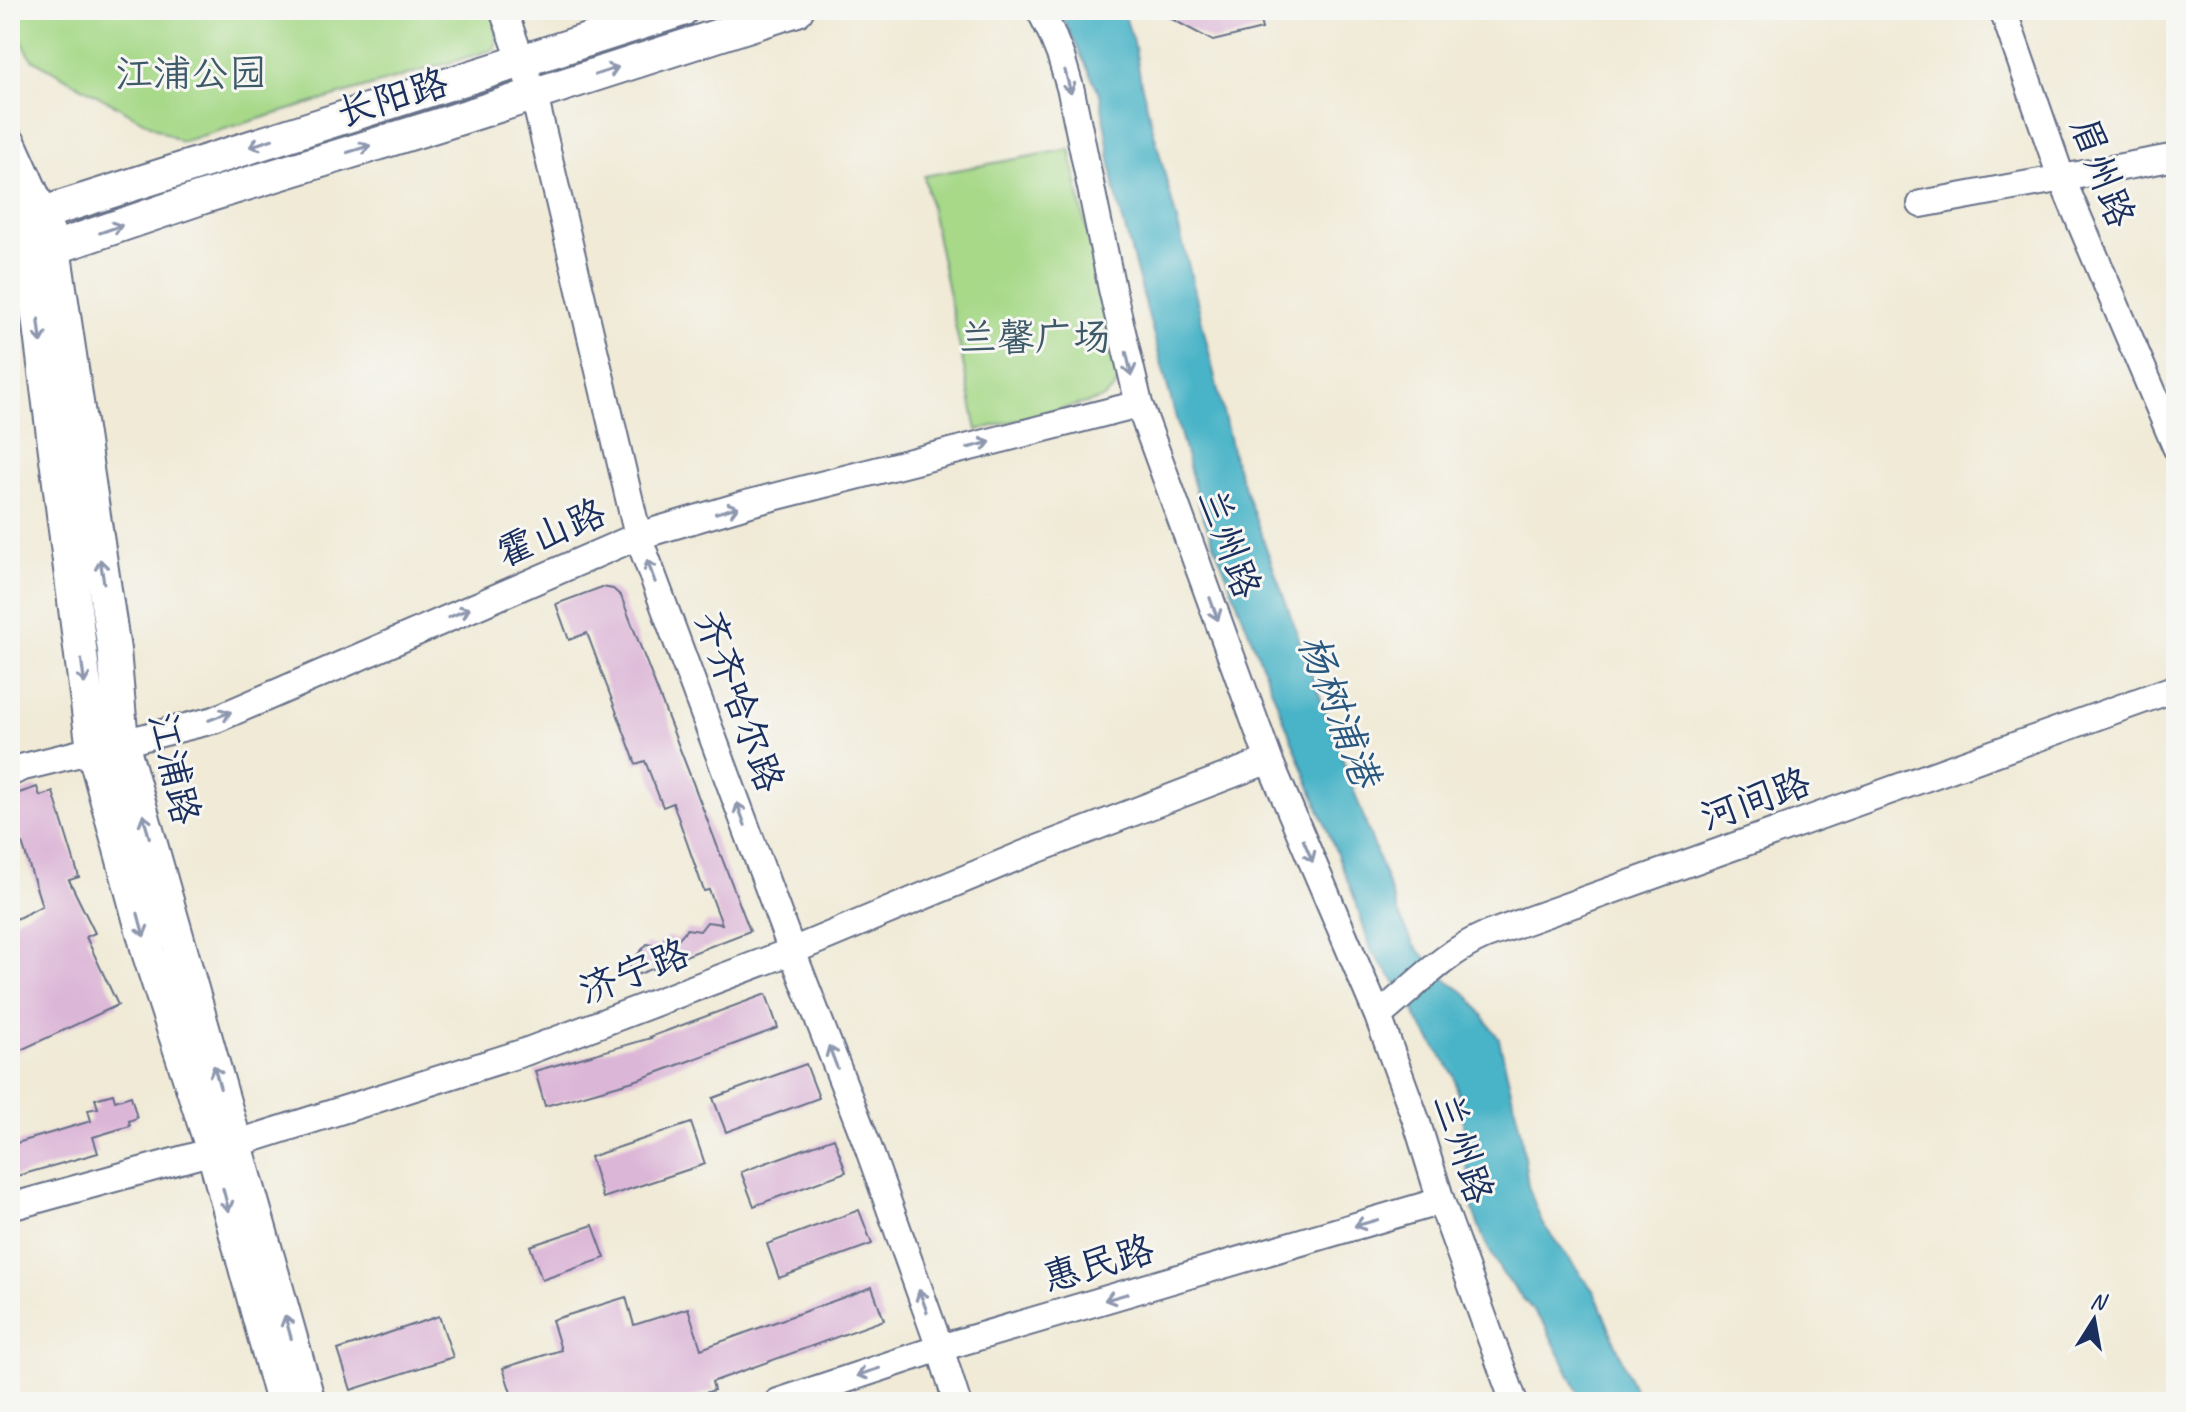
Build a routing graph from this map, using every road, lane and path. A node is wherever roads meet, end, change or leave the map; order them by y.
1 (503, 10) edge
2 (682, 10) edge
3 (797, 10) edge
4 (1040, 10) edge
5 (2003, 10) edge
6 (521, 60) junction
7 (534, 95) junction
8 (10, 144) edge
9 (2176, 157) edge
10 (2061, 177) junction
11 (1921, 204) dead end
12 (20, 216) edge
13 (31, 254) edge
14 (1139, 404) junction
15 (2176, 447) edge
16 (638, 536) junction
17 (2176, 688) edge
18 (108, 746) junction
19 (1269, 760) junction
20 (10, 773) edge
21 (792, 951) junction
22 (1378, 1016) junction
23 (225, 1147) junction
24 (1441, 1201) junction
25 (10, 1207) edge
26 (940, 1348) junction
27 (282, 1402) edge
28 (309, 1402) edge
29 (778, 1402) edge
30 (957, 1402) edge
31 (1514, 1402) edge

1 - 6 street, 齐齐哈尔路
2 - 6 main road, 长阳路
7 -> 3 main road, 长阳路
4 -> 14 street, 兰州路
5 - 10 street, 眉州路
6 - 7 street, 齐齐哈尔路
6 -> 12 main road, 长阳路
13 -> 7 main road, 长阳路
7 - 16 street, 齐齐哈尔路
8 - 12 main road, 江浦路
9 - 10 street
10 - 11 street
10 - 15 street, 眉州路
12 - 13 main road, 江浦路
13 - 18 main road, 江浦路
16 -> 14 street, 霍山路
14 -> 19 street, 兰州路
18 -> 16 street, 霍山路
21 -> 16 street, 齐齐哈尔路
17 - 22 street, 河间路
18 - 20 street, 霍山路
18 - 23 main road, 江浦路
19 - 21 street, 济宁路
19 -> 22 street, 兰州路
21 - 23 street, 济宁路
26 -> 21 street, 齐齐哈尔路
22 - 24 street, 兰州路
23 - 25 street, 济宁路
23 -> 27 main road, 江浦路
28 -> 23 main road, 江浦路
24 -> 26 street, 惠民路
24 - 31 street, 兰州路
26 -> 29 street, 惠民路
26 - 30 street, 齐齐哈尔路

